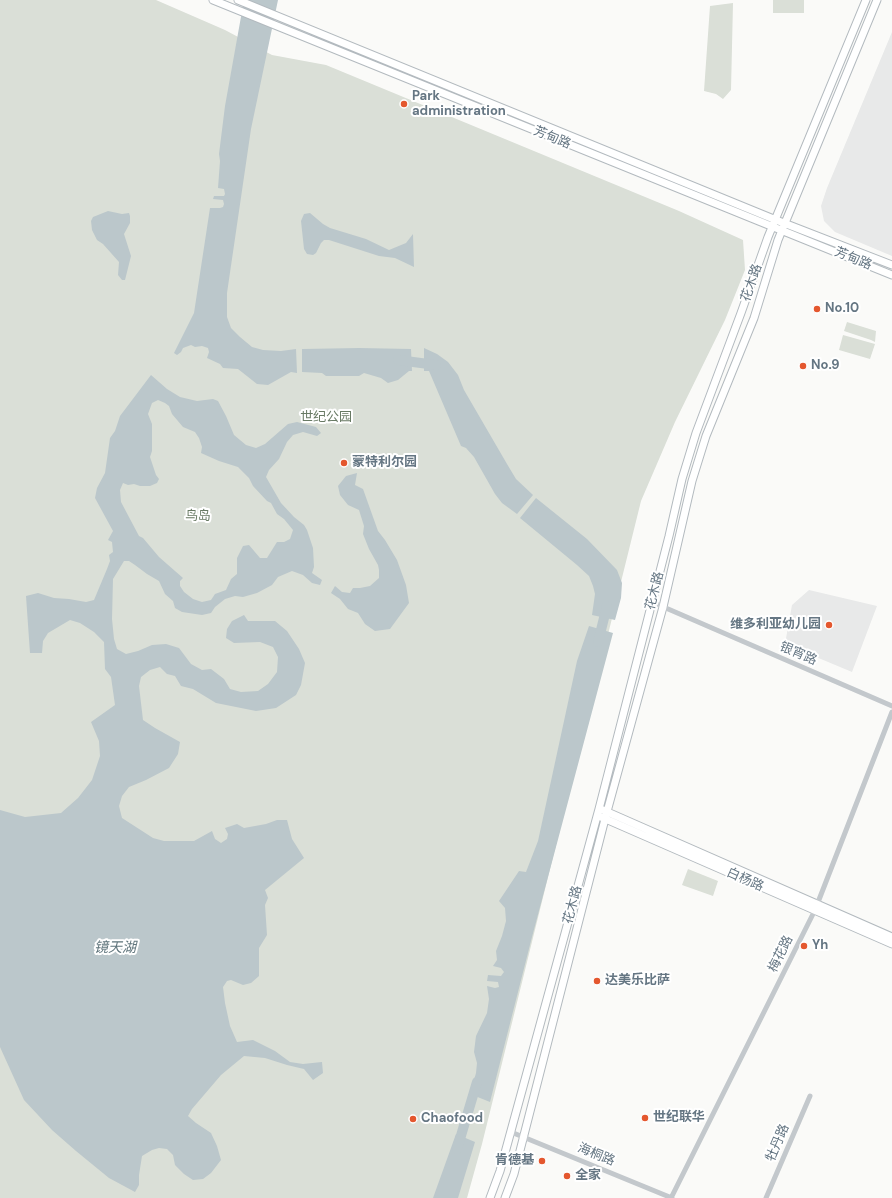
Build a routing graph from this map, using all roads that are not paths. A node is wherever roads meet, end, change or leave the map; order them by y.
1 (213, 0) edge
2 (238, 0) edge
3 (866, 0) edge
4 (877, 0) edge
5 (774, 224) junction
6 (785, 224) junction
7 (782, 231) junction
8 (892, 265) edge
9 (892, 275) edge
10 (652, 602) junction
11 (662, 607) junction
12 (892, 706) edge
13 (892, 712) edge
14 (598, 812) junction
15 (606, 815) junction
16 (816, 907) junction
17 (892, 937) edge
18 (892, 944) edge
19 (810, 1096) dead end
20 (511, 1132) junction
21 (524, 1137) junction
22 (490, 1198) edge
23 (505, 1198) edge
24 (671, 1198) edge
25 (766, 1198) edge

1 - 5 main road, 芳甸路
2 - 5 main road, 芳甸路
3 - 5 main road, 花木路
4 - 6 main road, 花木路
5 - 6 main road, 芳甸路
5 - 7 main road, 芳甸路
5 - 10 main road, 花木路
6 - 7 main road, 花木路
6 - 8 main road, 芳甸路
7 - 9 main road, 芳甸路
7 - 11 main road, 花木路
10 - 11 street, 银宵路
10 - 14 main road, 花木路
11 - 12 street, 银宵路
11 - 15 main road, 花木路
13 - 16 street, 梅花路
14 - 15 main road, 白杨路
14 - 20 main road, 花木路
15 - 16 main road, 白杨路
15 - 21 main road, 花木路
16 - 17 main road, 白杨路
16 - 18 main road, 白杨路
16 - 24 street, 梅花路
19 - 25 street, 牡丹路
20 - 21 street, 海桐路
20 - 22 main road, 花木路
21 - 23 main road, 花木路
21 - 24 street, 海桐路

